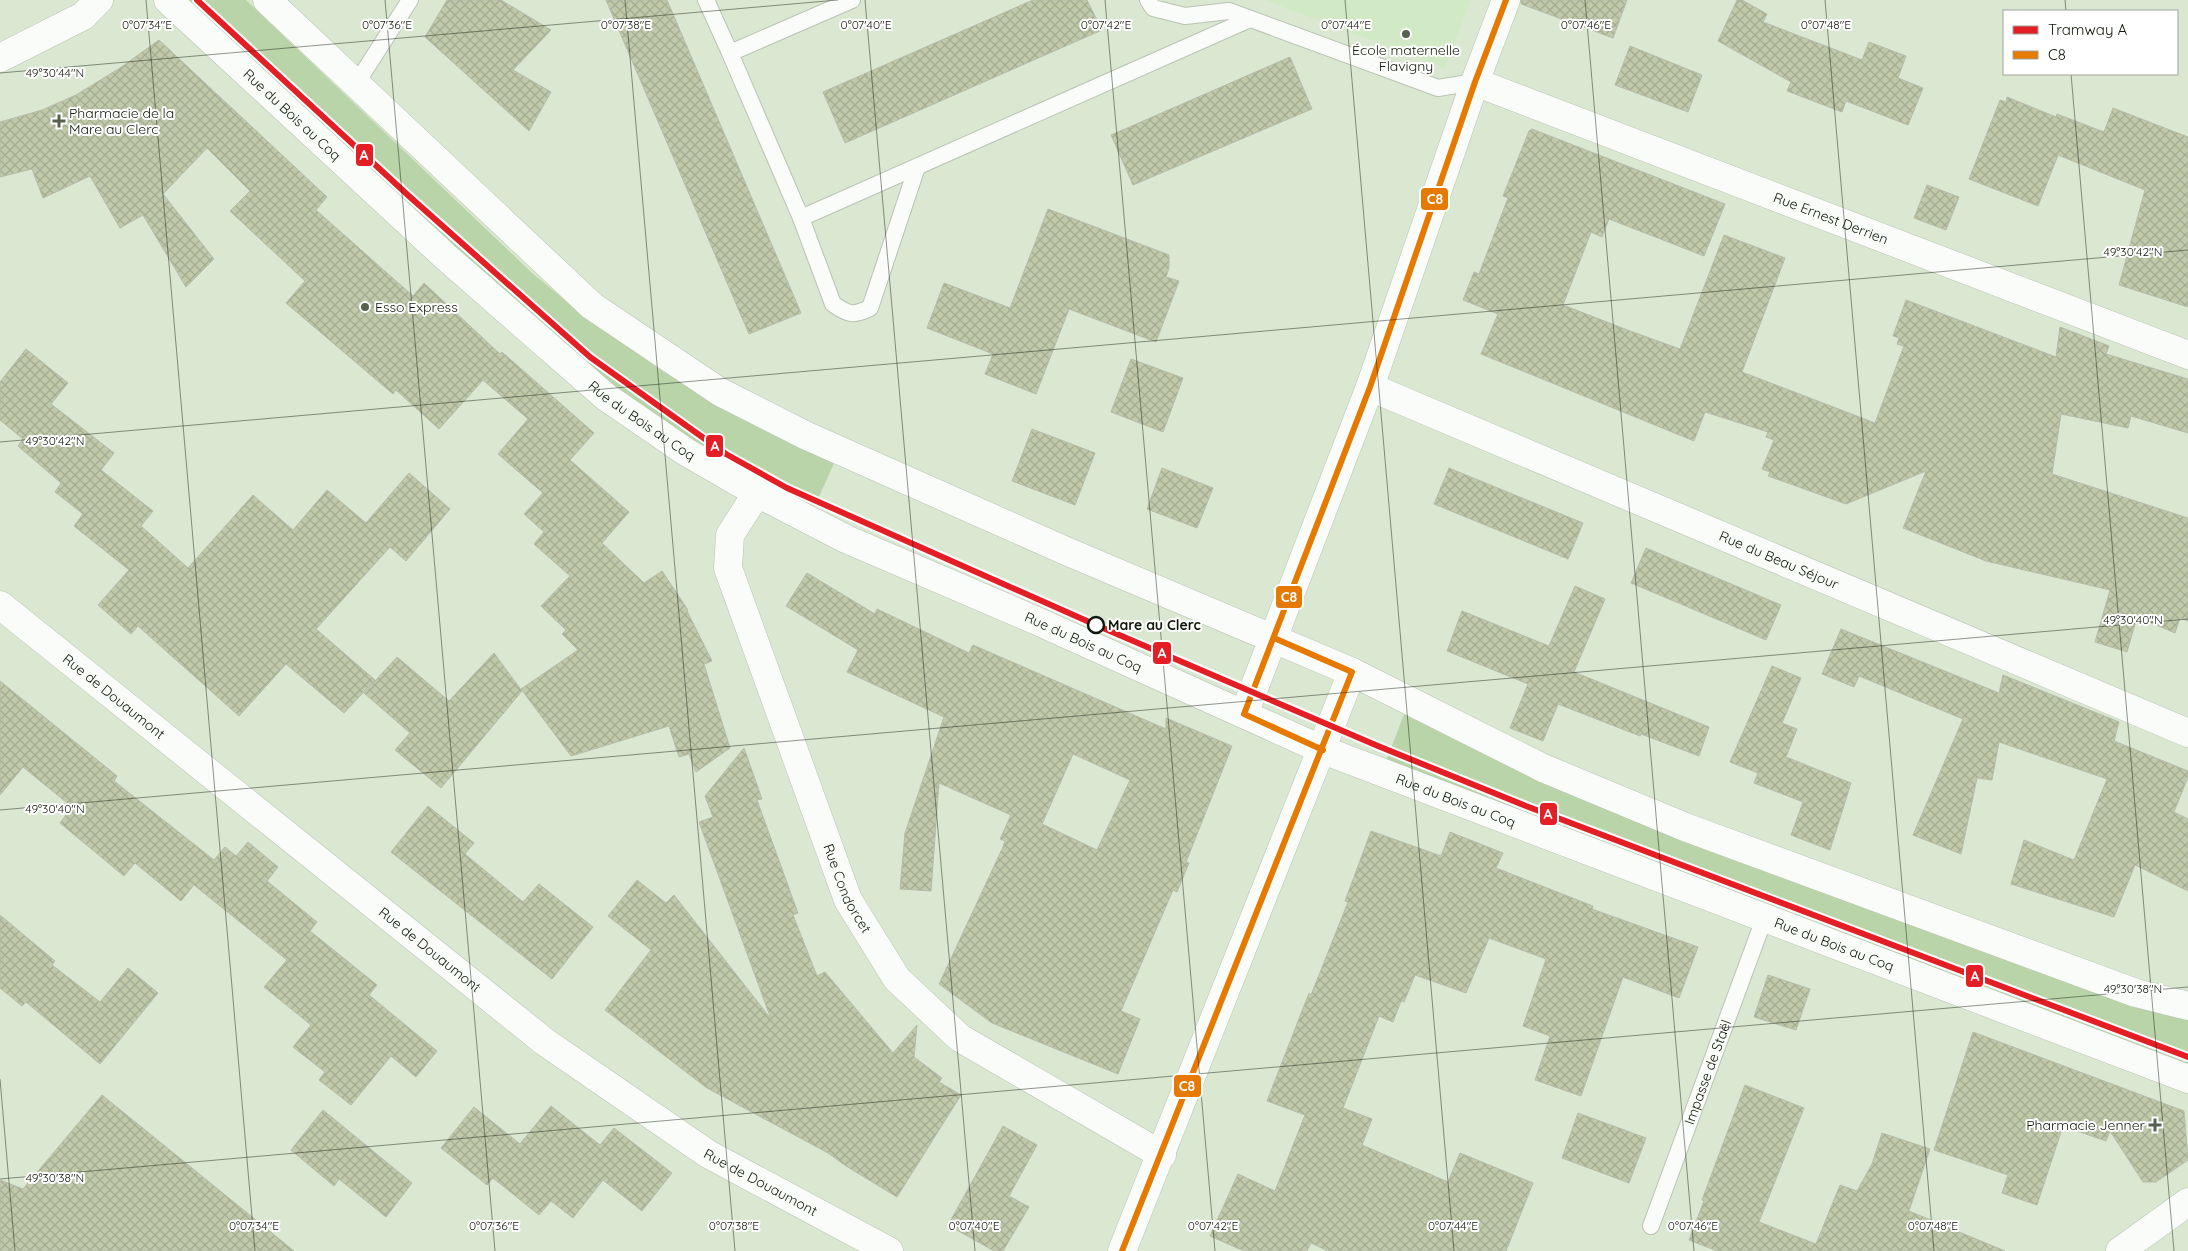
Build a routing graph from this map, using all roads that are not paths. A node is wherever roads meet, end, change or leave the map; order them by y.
1 (99, 0) edge
2 (168, 0) edge
3 (267, 0) edge
4 (410, 0) edge
5 (706, 0) edge
6 (852, 0) edge
7 (1148, 0) edge
8 (1506, 0) edge
9 (1250, 19) junction
10 (730, 53) junction
11 (0, 58) edge
12 (1475, 82) junction
13 (356, 84) junction
14 (918, 167) junction
15 (802, 218) junction
16 (2188, 355) edge
17 (1370, 387) junction
18 (757, 493) junction
19 (0, 605) edge
20 (1274, 638) junction
21 (1352, 672) junction
22 (1244, 714) junction
23 (2188, 733) edge
24 (1322, 750) junction
25 (1764, 919) junction
26 (2188, 1006) edge
27 (2188, 1079) edge
28 (1162, 1155) junction
29 (2188, 1202) edge
30 (1651, 1226) dead end
31 (889, 1251) edge
32 (1122, 1251) edge
33 (2120, 1251) edge

1 - 11 street
2 - 18 street, Rue du Bois au Coq
3 - 13 street
4 - 13 lane
5 - 10 lane
6 - 10 lane
7 - 9 lane
8 - 12 street
9 - 12 lane
9 - 14 lane
10 - 15 lane
12 - 16 street, Rue Ernest Derrien
12 - 17 street
13 - 20 street
14 - 15 lane
14 - 15 lane
17 - 20 street
17 - 23 street, Rue du Beau Séjour
18 - 22 street, Rue du Bois au Coq
18 - 28 street, Rue Condorcet
19 - 31 street, Rue de Douaumont
20 - 21 street
20 - 22 street
21 - 24 street
21 - 26 street
22 - 24 street, Rue du Bois au Coq
24 - 25 street, Rue du Bois au Coq
24 - 28 street
25 - 27 street, Rue du Bois au Coq
25 - 30 lane, Impasse de Staël
28 - 32 street
29 - 33 street

